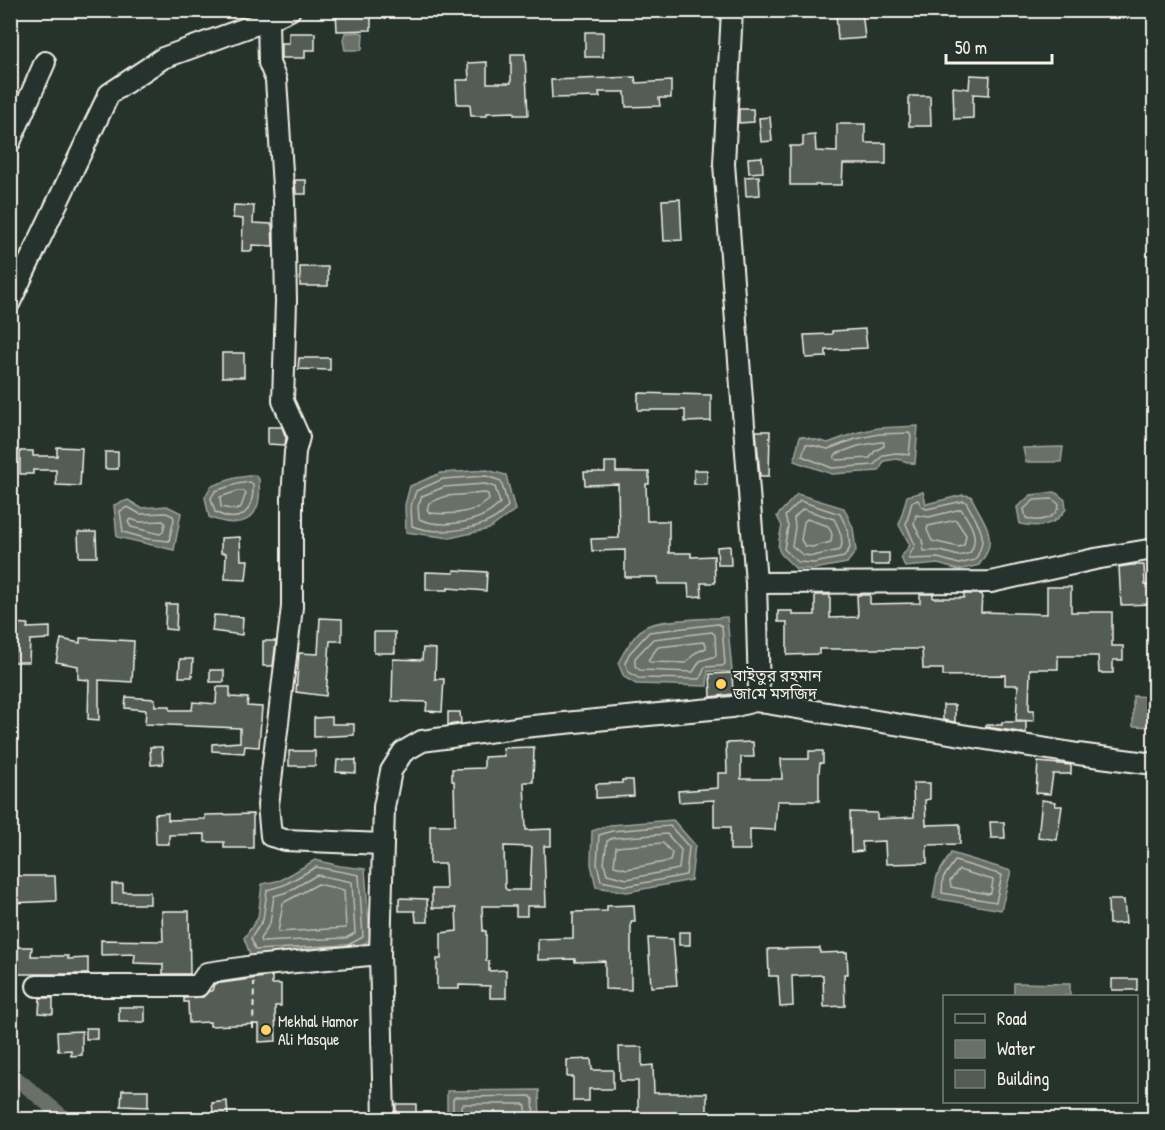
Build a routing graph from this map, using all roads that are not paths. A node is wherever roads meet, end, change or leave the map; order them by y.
1 (290, 10) edge
2 (732, 10) edge
3 (268, 20) junction
4 (45, 62) dead end
5 (10, 142) edge
6 (10, 302) edge
7 (1155, 549) edge
8 (756, 583) junction
9 (755, 701) junction
10 (1155, 764) edge
11 (383, 844) junction
12 (380, 954) junction
13 (37, 986) dead end
14 (384, 1119) edge

1 - 3 street
2 - 8 street
3 - 6 street
3 - 11 street
4 - 5 street
7 - 8 street
8 - 9 street
9 - 10 street
9 - 11 street
11 - 12 street
12 - 13 street
12 - 14 street

